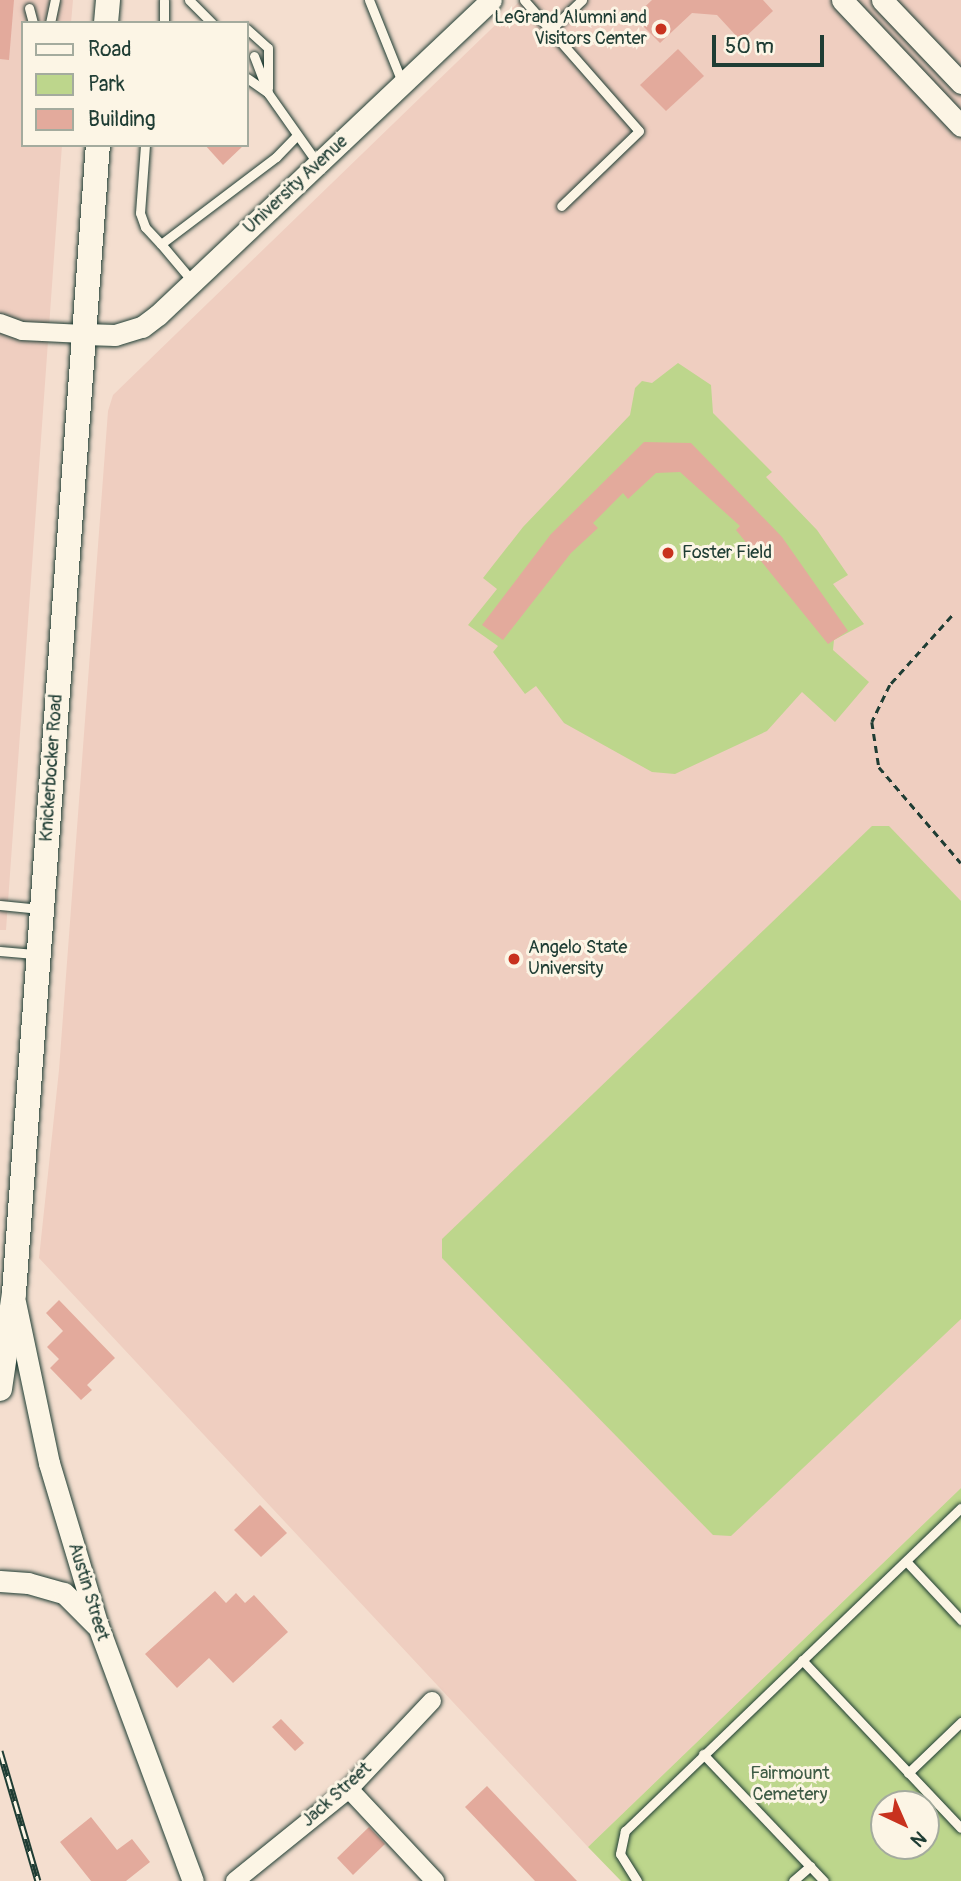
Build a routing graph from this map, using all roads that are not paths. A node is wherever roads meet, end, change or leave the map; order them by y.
1 (55, 0) edge
2 (108, 0) edge
3 (164, 0) edge
4 (189, 0) edge
5 (369, 0) edge
6 (491, 0) edge
7 (524, 0) edge
8 (582, 0) edge
9 (842, 0) edge
10 (882, 0) edge
11 (29, 8) dead end
12 (32, 21) edge
13 (50, 21) edge
14 (106, 21) edge
15 (164, 21) edge
16 (210, 21) edge
17 (248, 30) edge
18 (550, 30) junction
19 (254, 56) dead end
20 (248, 79) edge
21 (403, 83) junction
22 (961, 83) edge
23 (248, 88) edge
24 (268, 93) junction
25 (961, 126) edge
26 (295, 137) junction
27 (97, 147) edge
28 (145, 147) edge
29 (318, 164) junction
30 (561, 206) dead end
31 (161, 244) junction
32 (193, 282) junction
33 (0, 323) edge
34 (84, 334) junction
35 (0, 905) edge
36 (42, 909) junction
37 (0, 951) edge
38 (38, 954) junction
39 (14, 1293) junction
40 (0, 1390) edge
41 (961, 1508) edge
42 (906, 1561) junction
43 (0, 1581) edge
44 (961, 1620) edge
45 (98, 1626) junction
46 (802, 1660) junction
47 (432, 1701) dead end
48 (961, 1722) edge
49 (703, 1754) junction
50 (908, 1773) junction
51 (349, 1789) junction
52 (961, 1828) edge
53 (810, 1866) junction
54 (192, 1881) edge
55 (235, 1881) edge
56 (435, 1881) edge
57 (637, 1881) edge
58 (793, 1881) edge
59 (824, 1881) edge

1 - 13 lane
2 - 14 main road
3 - 15 lane
4 - 16 lane
5 - 21 lane
6 - 21 street, University Avenue
7 - 18 lane
8 - 18 lane
9 - 25 street
10 - 22 street
11 - 12 lane
17 - 24 lane
18 - 30 lane
19 - 24 lane
20 - 24 lane
21 - 29 street, University Avenue
23 - 24 lane
24 - 26 lane
26 - 29 lane
26 - 31 lane
27 - 34 main road, Knickerbocker Road
28 - 31 lane
29 - 32 street, University Avenue
31 - 32 lane
32 - 34 street, University Avenue
33 - 34 street
34 - 36 main road, Knickerbocker Road
35 - 36 lane
36 - 38 main road, Knickerbocker Road
37 - 38 lane
38 - 39 main road, Knickerbocker Road
39 - 40 main road, Knickerbocker Road
39 - 45 street, Austin Street
41 - 42 lane
42 - 44 lane
42 - 46 lane
43 - 45 street
45 - 54 street, Austin Street
46 - 49 lane
46 - 50 lane
47 - 51 street, Jack Street
48 - 50 lane
49 - 53 lane
49 - 57 lane
50 - 52 lane
51 - 55 street, Jack Street
51 - 56 street
53 - 58 lane
53 - 59 lane

